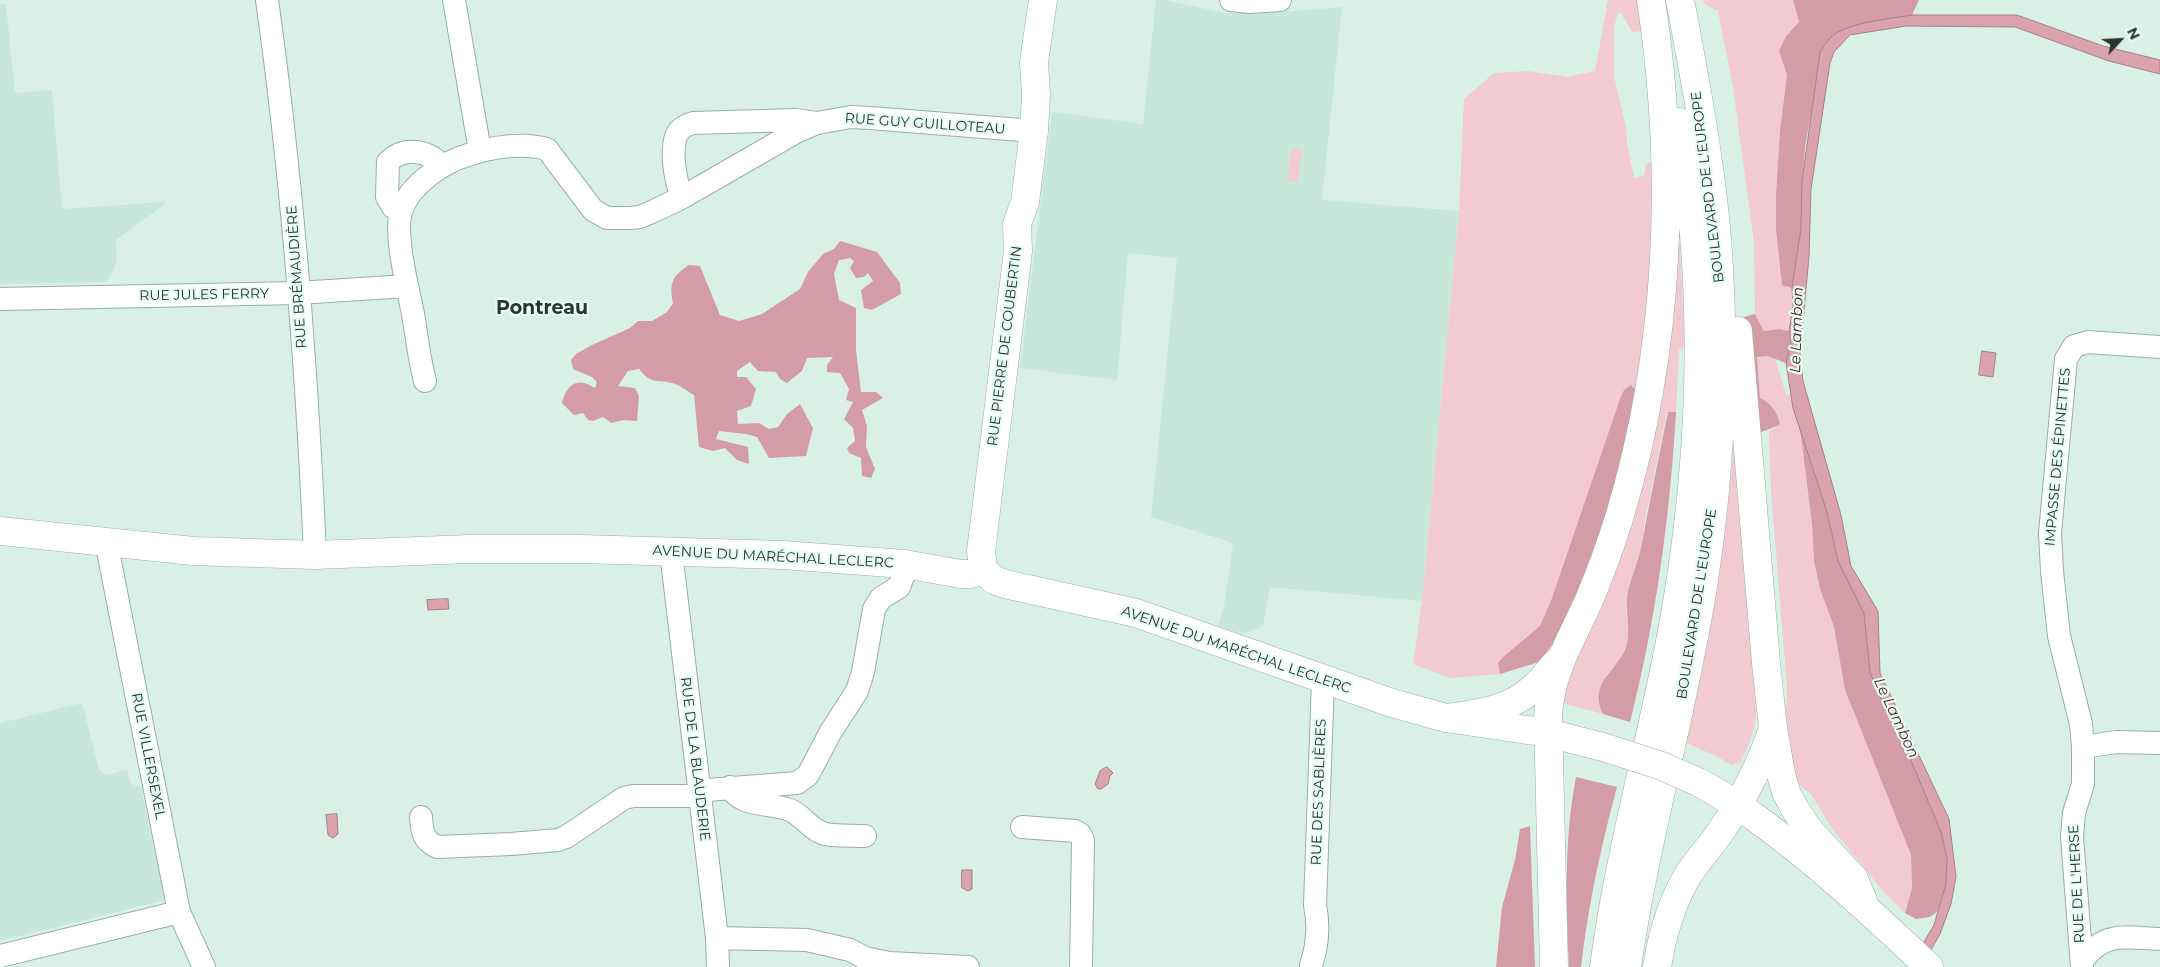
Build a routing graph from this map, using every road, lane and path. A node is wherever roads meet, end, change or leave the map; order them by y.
1 (267, 0) edge
2 (454, 0) edge
3 (1043, 0) edge
4 (1052, 0) edge
5 (1231, 0) edge
6 (1280, 0) edge
7 (1651, 0) edge
8 (1658, 0) edge
9 (1680, 0) edge
10 (1686, 0) edge
11 (1036, 95) junction
12 (817, 123) junction
13 (1034, 131) junction
14 (480, 151) junction
15 (442, 166) junction
16 (683, 197) junction
17 (401, 212) junction
18 (407, 286) junction
19 (298, 293) junction
20 (0, 299) edge
21 (2160, 347) edge
22 (426, 381) dead end
23 (0, 531) edge
24 (106, 541) junction
25 (670, 552) junction
26 (315, 556) junction
27 (904, 564) junction
28 (983, 569) junction
29 (1560, 659) junction
30 (1323, 680) junction
31 (1446, 718) junction
32 (1773, 728) junction
33 (1548, 733) junction
34 (2160, 743) edge
35 (2083, 747) junction
36 (730, 787) junction
37 (699, 793) junction
38 (1737, 804) junction
39 (421, 817) dead end
40 (1022, 827) dead end
41 (864, 836) dead end
42 (1866, 908) junction
43 (179, 912) junction
44 (717, 938) junction
45 (2160, 939) edge
46 (0, 956) edge
47 (2082, 964) edge
48 (1311, 966) edge
49 (204, 967) edge
50 (718, 967) edge
51 (968, 967) edge
52 (1081, 967) edge
53 (1554, 967) edge
54 (1604, 967) edge
55 (1627, 967) edge
56 (1657, 967) edge
57 (1929, 967) edge

1 - 19 street, RUE BRÉMAUDIÈRE
2 - 14 street
3 - 11 main road, RUE PIERRE DE COUBERTIN
4 - 11 main road, RUE PIERRE DE COUBERTIN
5 - 6 street
7 - 29 main road
8 - 54 main road, BOULEVARD DE L'EUROPE
9 - 55 main road, BOULEVARD DE L'EUROPE
10 - 32 main road
11 - 13 main road, RUE PIERRE DE COUBERTIN
12 - 13 street, RUE GUY GUILLOTEAU
12 - 16 street, RUE GUY GUILLOTEAU
12 - 16 street, RUE GUY GUILLOTEAU
13 - 28 main road, RUE PIERRE DE COUBERTIN
14 - 15 street, RUE GUY GUILLOTEAU
14 - 16 street, RUE GUY GUILLOTEAU
15 - 17 street, RUE GUY GUILLOTEAU
15 - 17 street
17 - 18 street, RUE GUY GUILLOTEAU
18 - 19 street, RUE JULES FERRY
18 - 22 street, RUE GUY GUILLOTEAU
19 - 20 street, RUE JULES FERRY
19 - 26 street, RUE BRÉMAUDIÈRE
21 - 35 street, IMPASSE DES ÉPINETTES
23 - 24 main road, AVENUE DU MARÉCHAL LECLERC
24 - 26 main road, AVENUE DU MARÉCHAL LECLERC
24 - 43 street, RUE VILLERSEXEL
25 - 26 main road, AVENUE DU MARÉCHAL LECLERC
25 - 27 main road, AVENUE DU MARÉCHAL LECLERC
25 - 37 street, RUE DE LA BLAUDERIE
27 - 28 main road, AVENUE DU MARÉCHAL LECLERC
27 - 36 street
28 - 30 main road, AVENUE DU MARÉCHAL LECLERC
29 - 31 main road
29 - 33 main road
30 - 31 main road, AVENUE DU MARÉCHAL LECLERC
30 - 48 street, RUE DES SABLIÈRES
31 - 33 main road, AVENUE DU MARÉCHAL LECLERC
32 - 38 main road
32 - 42 main road
33 - 38 main road, AVENUE DU MARÉCHAL LECLERC, bridge
33 - 53 main road
34 - 35 street
35 - 47 street, RUE DE L'HERSE
36 - 37 street
36 - 41 street
37 - 39 street
37 - 44 street, RUE DE LA BLAUDERIE
38 - 42 main road, AVENUE DU MARÉCHAL LECLERC
38 - 56 main road
40 - 52 street
42 - 57 main road, AVENUE DU MARÉCHAL LECLERC
43 - 46 street
43 - 49 street, RUE VILLERSEXEL
44 - 50 street, RUE DE LA BLAUDERIE
44 - 51 street
45 - 47 street, RUE DE L'HERSE

